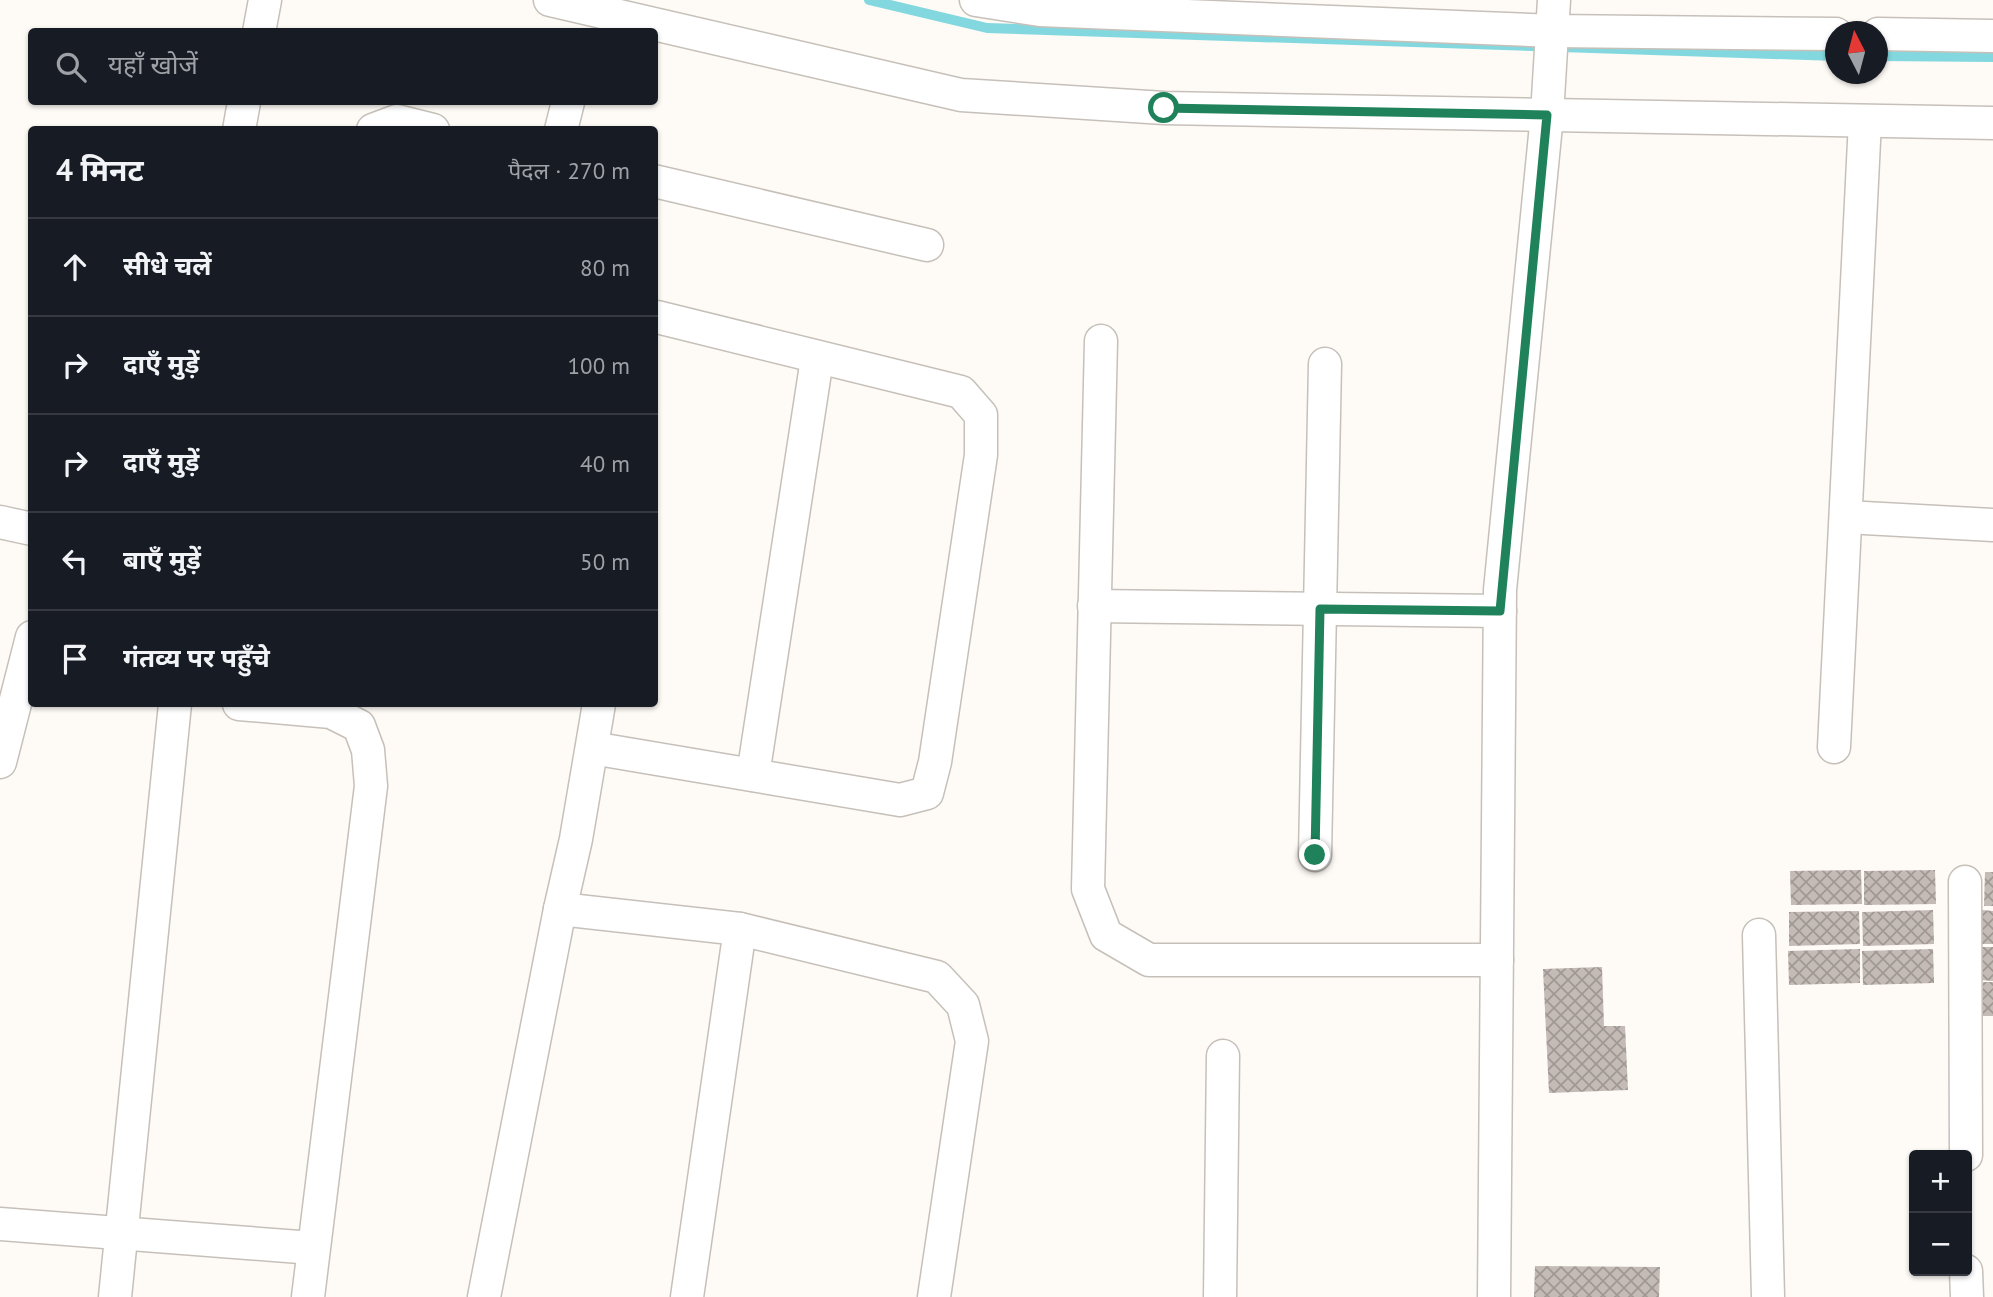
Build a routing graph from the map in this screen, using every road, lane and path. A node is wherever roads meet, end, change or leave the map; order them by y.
1 (265, 0) edge
2 (550, 0) edge
3 (976, 0) edge
4 (1554, 0) edge
5 (1039, 5) edge
6 (589, 14) edge
7 (260, 28) edge
8 (653, 28) edge
9 (658, 29) edge
10 (1554, 31) junction
11 (1825, 34) edge
12 (1888, 34) edge
13 (1993, 36) edge
14 (243, 105) edge
15 (567, 105) edge
16 (1547, 115) junction
17 (1865, 121) junction
18 (1993, 123) edge
19 (240, 126) edge
20 (384, 126) edge
21 (417, 126) edge
22 (562, 126) edge
23 (658, 182) edge
24 (927, 245) dead end
25 (658, 324) edge
26 (1101, 341) dead end
27 (817, 359) junction
28 (1325, 364) dead end
29 (1846, 517) junction
30 (0, 522) edge
31 (1993, 525) edge
32 (28, 528) edge
33 (1094, 606) junction
34 (1320, 609) junction
35 (1500, 611) junction
36 (26, 684) edge
37 (175, 707) edge
38 (274, 707) edge
39 (599, 707) edge
40 (1834, 747) dead end
41 (592, 748) junction
42 (0, 762) edge
43 (753, 775) junction
44 (1315, 855) dead end
45 (1965, 882) dead end
46 (560, 908) junction
47 (740, 929) junction
48 (1759, 935) dead end
49 (1497, 960) junction
50 (1223, 1056) dead end
51 (1966, 1150) edge
52 (0, 1224) edge
53 (122, 1234) junction
54 (313, 1248) junction
55 (1966, 1276) edge
56 (115, 1297) edge
57 (308, 1297) edge
58 (484, 1297) edge
59 (688, 1297) edge
60 (934, 1297) edge
61 (1220, 1297) edge
62 (1494, 1297) edge
63 (1768, 1297) edge
64 (1967, 1297) edge

1 - 7 street
2 - 6 street
3 - 5 street
4 - 10 street
5 - 10 street
6 - 8 street
9 - 16 street
10 - 11 street
10 - 16 street
12 - 13 street
14 - 19 street
15 - 22 street
16 - 17 street
16 - 35 street
17 - 18 street
17 - 29 street
20 - 21 street
23 - 24 street
25 - 27 street
26 - 33 street
27 - 43 street
27 - 43 street
28 - 34 street
29 - 31 street
29 - 40 street
30 - 32 street
33 - 34 street
33 - 49 street
34 - 35 street
34 - 44 street
35 - 49 street
36 - 42 street
37 - 53 street
38 - 54 street
39 - 41 street
41 - 43 street
41 - 46 street
45 - 51 street
46 - 47 street
46 - 58 street
47 - 59 street
47 - 60 street
48 - 63 street
49 - 62 street
50 - 61 street
52 - 53 street
53 - 54 street
53 - 56 street
54 - 57 street
55 - 64 street

